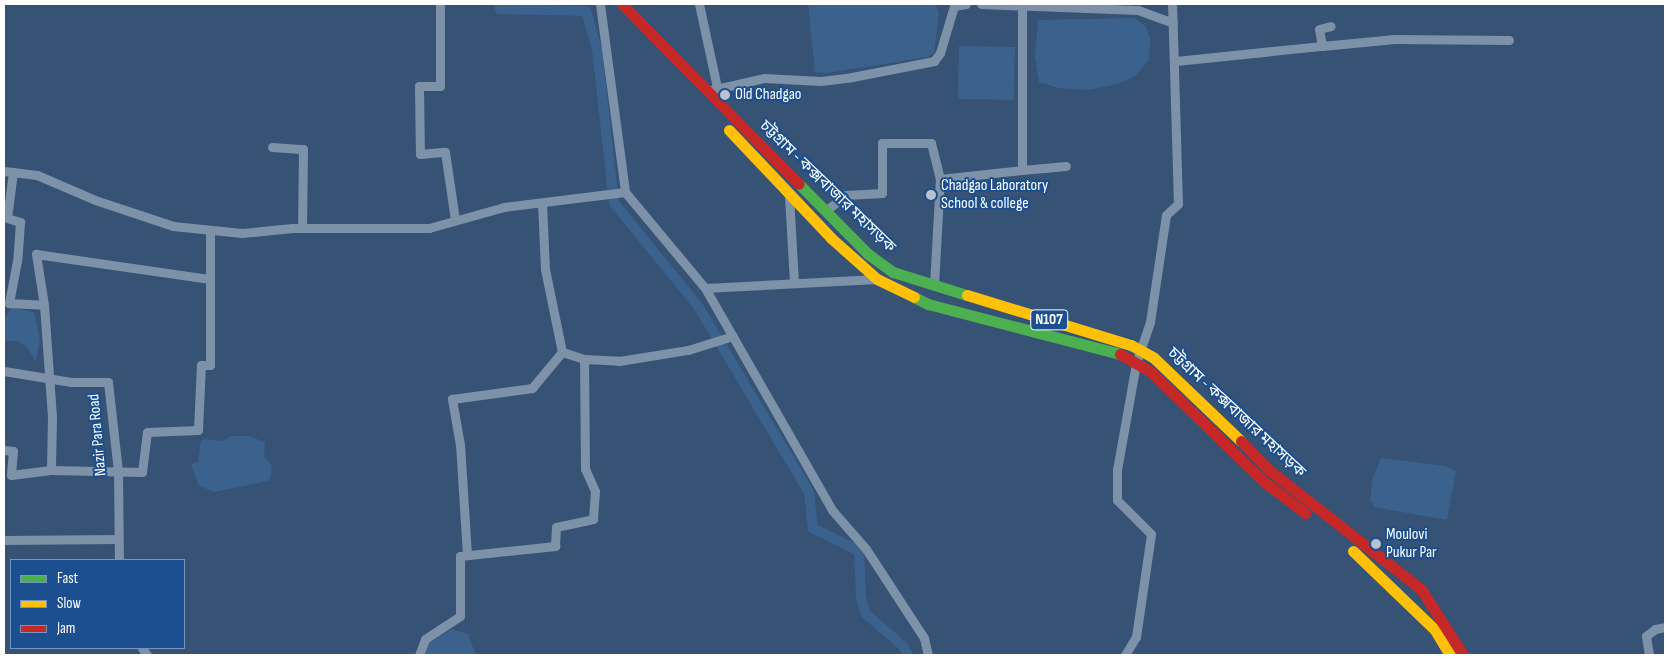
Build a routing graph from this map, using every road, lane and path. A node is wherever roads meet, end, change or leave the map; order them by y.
1 (440, 4) edge
2 (600, 4) edge
3 (610, 4) edge
4 (622, 4) edge
5 (699, 4) edge
6 (966, 4) edge
7 (981, 4) edge
8 (1172, 4) edge
9 (1022, 7) junction
10 (1173, 23) junction
11 (1331, 26) dead end
12 (1509, 40) dead end
13 (1322, 46) junction
14 (1176, 61) junction
15 (712, 89) junction
16 (272, 147) dead end
17 (1066, 166) dead end
18 (1022, 170) junction
19 (8, 171) edge
20 (940, 179) junction
21 (625, 192) junction
22 (789, 194) junction
23 (542, 203) junction
24 (825, 211) junction
25 (6, 218) edge
26 (455, 220) junction
27 (302, 228) junction
28 (210, 232) junction
29 (210, 279) junction
30 (877, 279) junction
31 (794, 283) junction
32 (934, 285) junction
33 (705, 288) junction
34 (44, 305) junction
35 (733, 336) junction
36 (1140, 350) junction
37 (562, 352) junction
38 (584, 359) junction
39 (1136, 363) junction
40 (4, 371) edge
41 (49, 377) junction
42 (4, 450) edge
43 (51, 470) junction
44 (118, 471) junction
45 (118, 539) junction
46 (4, 540) edge
47 (466, 555) junction
48 (119, 559) edge
49 (1665, 627) edge
50 (418, 655) edge
51 (928, 655) edge
52 (1125, 655) edge
53 (1450, 655) edge
54 (1463, 655) edge
55 (1649, 655) edge

1 - 26 street
2 - 21 street
3 - 22 highway, N107
4 - 15 highway, চট্টগ্রাম - কক্সবাজার মহাসড়ক / N107
5 - 15 street
6 - 15 street
7 - 9 street
8 - 10 street
9 - 10 street
9 - 18 street
10 - 14 street
11 - 13 street
12 - 13 street
13 - 14 street
14 - 36 street
15 - 24 highway, চট্টগ্রাম - কক্সবাজার মহাসড়ক / N107
16 - 27 street
17 - 18 street
18 - 20 street
19 - 25 street
19 - 28 street
20 - 24 street
20 - 32 street
21 - 23 street
21 - 33 street
22 - 30 highway, N107
22 - 31 street
23 - 26 street
23 - 37 street
24 - 32 highway, চট্টগ্রাম - কক্সবাজার মহাসড়ক / N107
25 - 34 street
26 - 27 street
27 - 28 street
28 - 29 street
29 - 34 street
29 - 44 street
30 - 31 street
30 - 39 highway, N107
31 - 33 street
32 - 36 highway, চট্টগ্রাম - কক্সবাজার মহাসড়ক / N107
33 - 35 street
34 - 41 street
35 - 38 street
35 - 51 street
36 - 39 street
36 - 54 highway, চট্টগ্রাম - কক্সবাজার মহাসড়ক / N107
37 - 38 street
37 - 47 street
38 - 47 street
39 - 52 street
39 - 53 highway, N107
40 - 41 street, Nazir Para Road
41 - 43 street
41 - 44 street, Nazir Para Road
42 - 43 street
43 - 44 street
44 - 45 street, Nazir Para Road
45 - 46 street
45 - 48 street, Nazir Para Road
47 - 50 street
49 - 55 street

